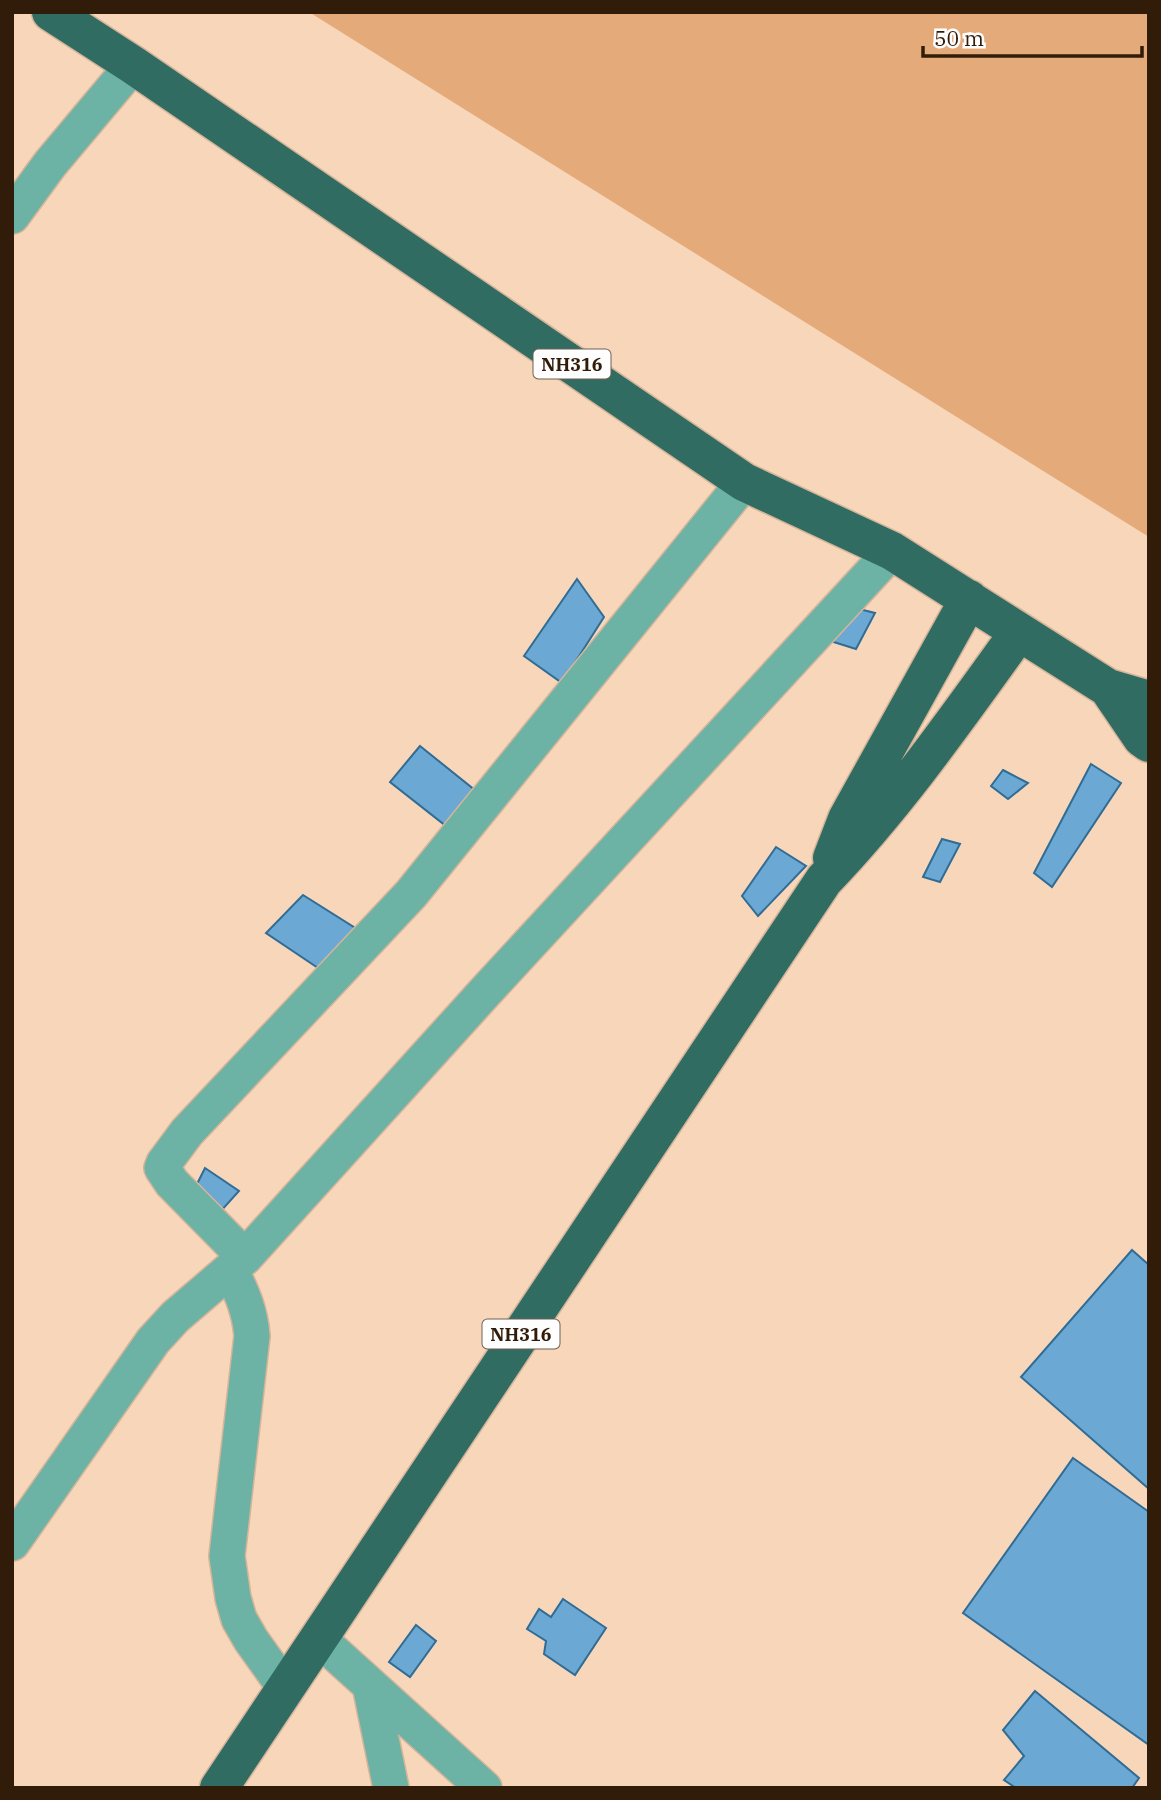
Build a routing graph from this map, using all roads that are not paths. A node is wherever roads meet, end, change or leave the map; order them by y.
1 (51, 12) edge
2 (133, 65) junction
3 (12, 216) edge
4 (744, 481) junction
5 (892, 551) junction
6 (969, 599) junction
7 (1019, 632) junction
8 (1108, 688) junction
9 (1149, 700) edge
10 (1149, 743) edge
11 (824, 880) junction
12 (238, 1264) junction
13 (12, 1543) edge
14 (318, 1639) junction
15 (370, 1685) junction
16 (286, 1689) junction
17 (219, 1788) edge
18 (391, 1788) edge
19 (484, 1788) edge

1 - 2 highway, NH316
2 - 3 street
2 - 4 highway, NH316
4 - 5 highway, NH316
4 - 12 street
5 - 6 highway, NH316
5 - 12 street
6 - 7 highway, NH316
6 - 11 highway, NH316
7 - 8 highway, NH316
7 - 11 highway, NH316
8 - 9 highway, NH316
8 - 10 highway, NH316
11 - 14 highway, NH316
12 - 13 street
12 - 16 street
14 - 15 street
14 - 16 highway, NH316
15 - 18 street
15 - 19 street
16 - 17 highway, NH316

